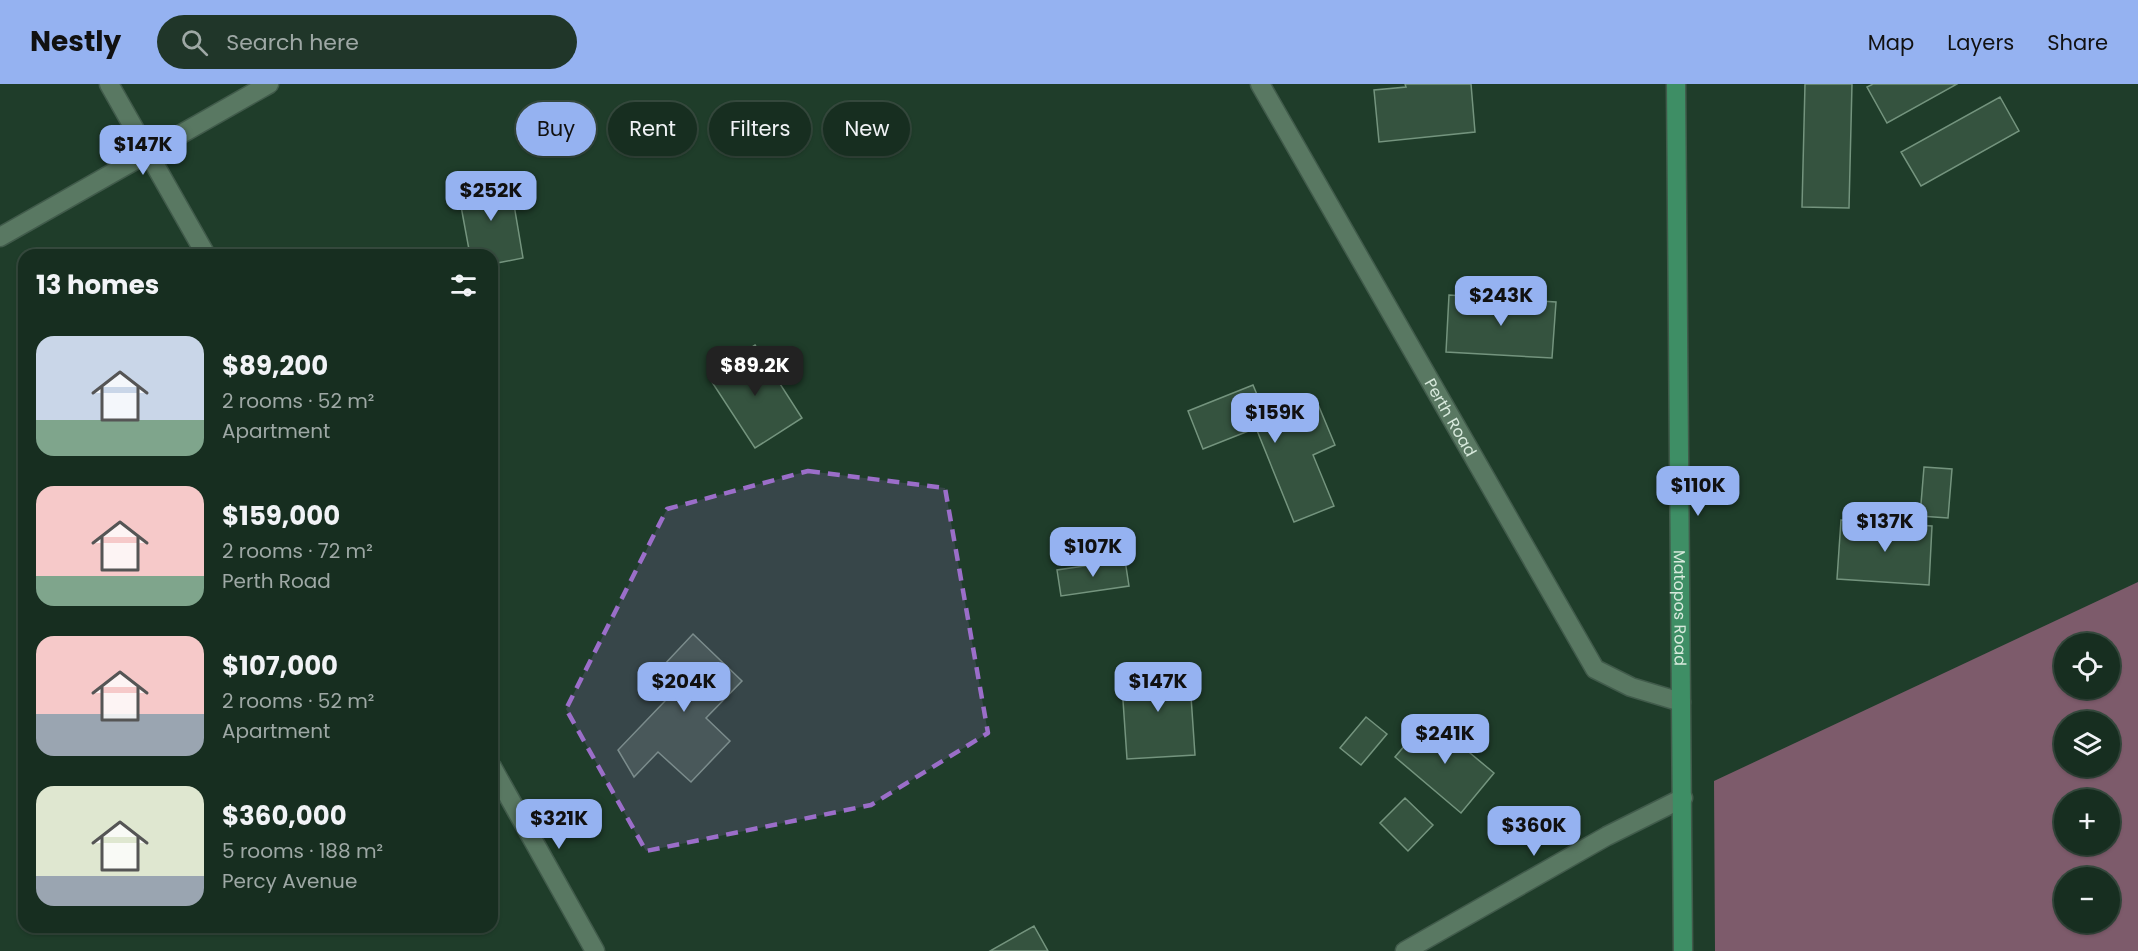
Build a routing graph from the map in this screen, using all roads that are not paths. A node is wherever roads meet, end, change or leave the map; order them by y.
1 (110, 84) edge
2 (269, 84) edge
3 (1260, 84) edge
4 (1676, 84) edge
5 (149, 152) junction
6 (0, 237) edge
7 (203, 249) edge
8 (1681, 702) junction
9 (498, 778) edge
10 (1683, 798) junction
11 (595, 951) edge
12 (1405, 951) edge
13 (1683, 951) edge

1 - 5 street
2 - 5 street
3 - 8 street, Perth Road
4 - 8 main road, Matopos Road
5 - 6 street
5 - 7 street
8 - 10 main road, Matopos Road
9 - 11 street
10 - 12 street
10 - 13 main road, Matopos Road

